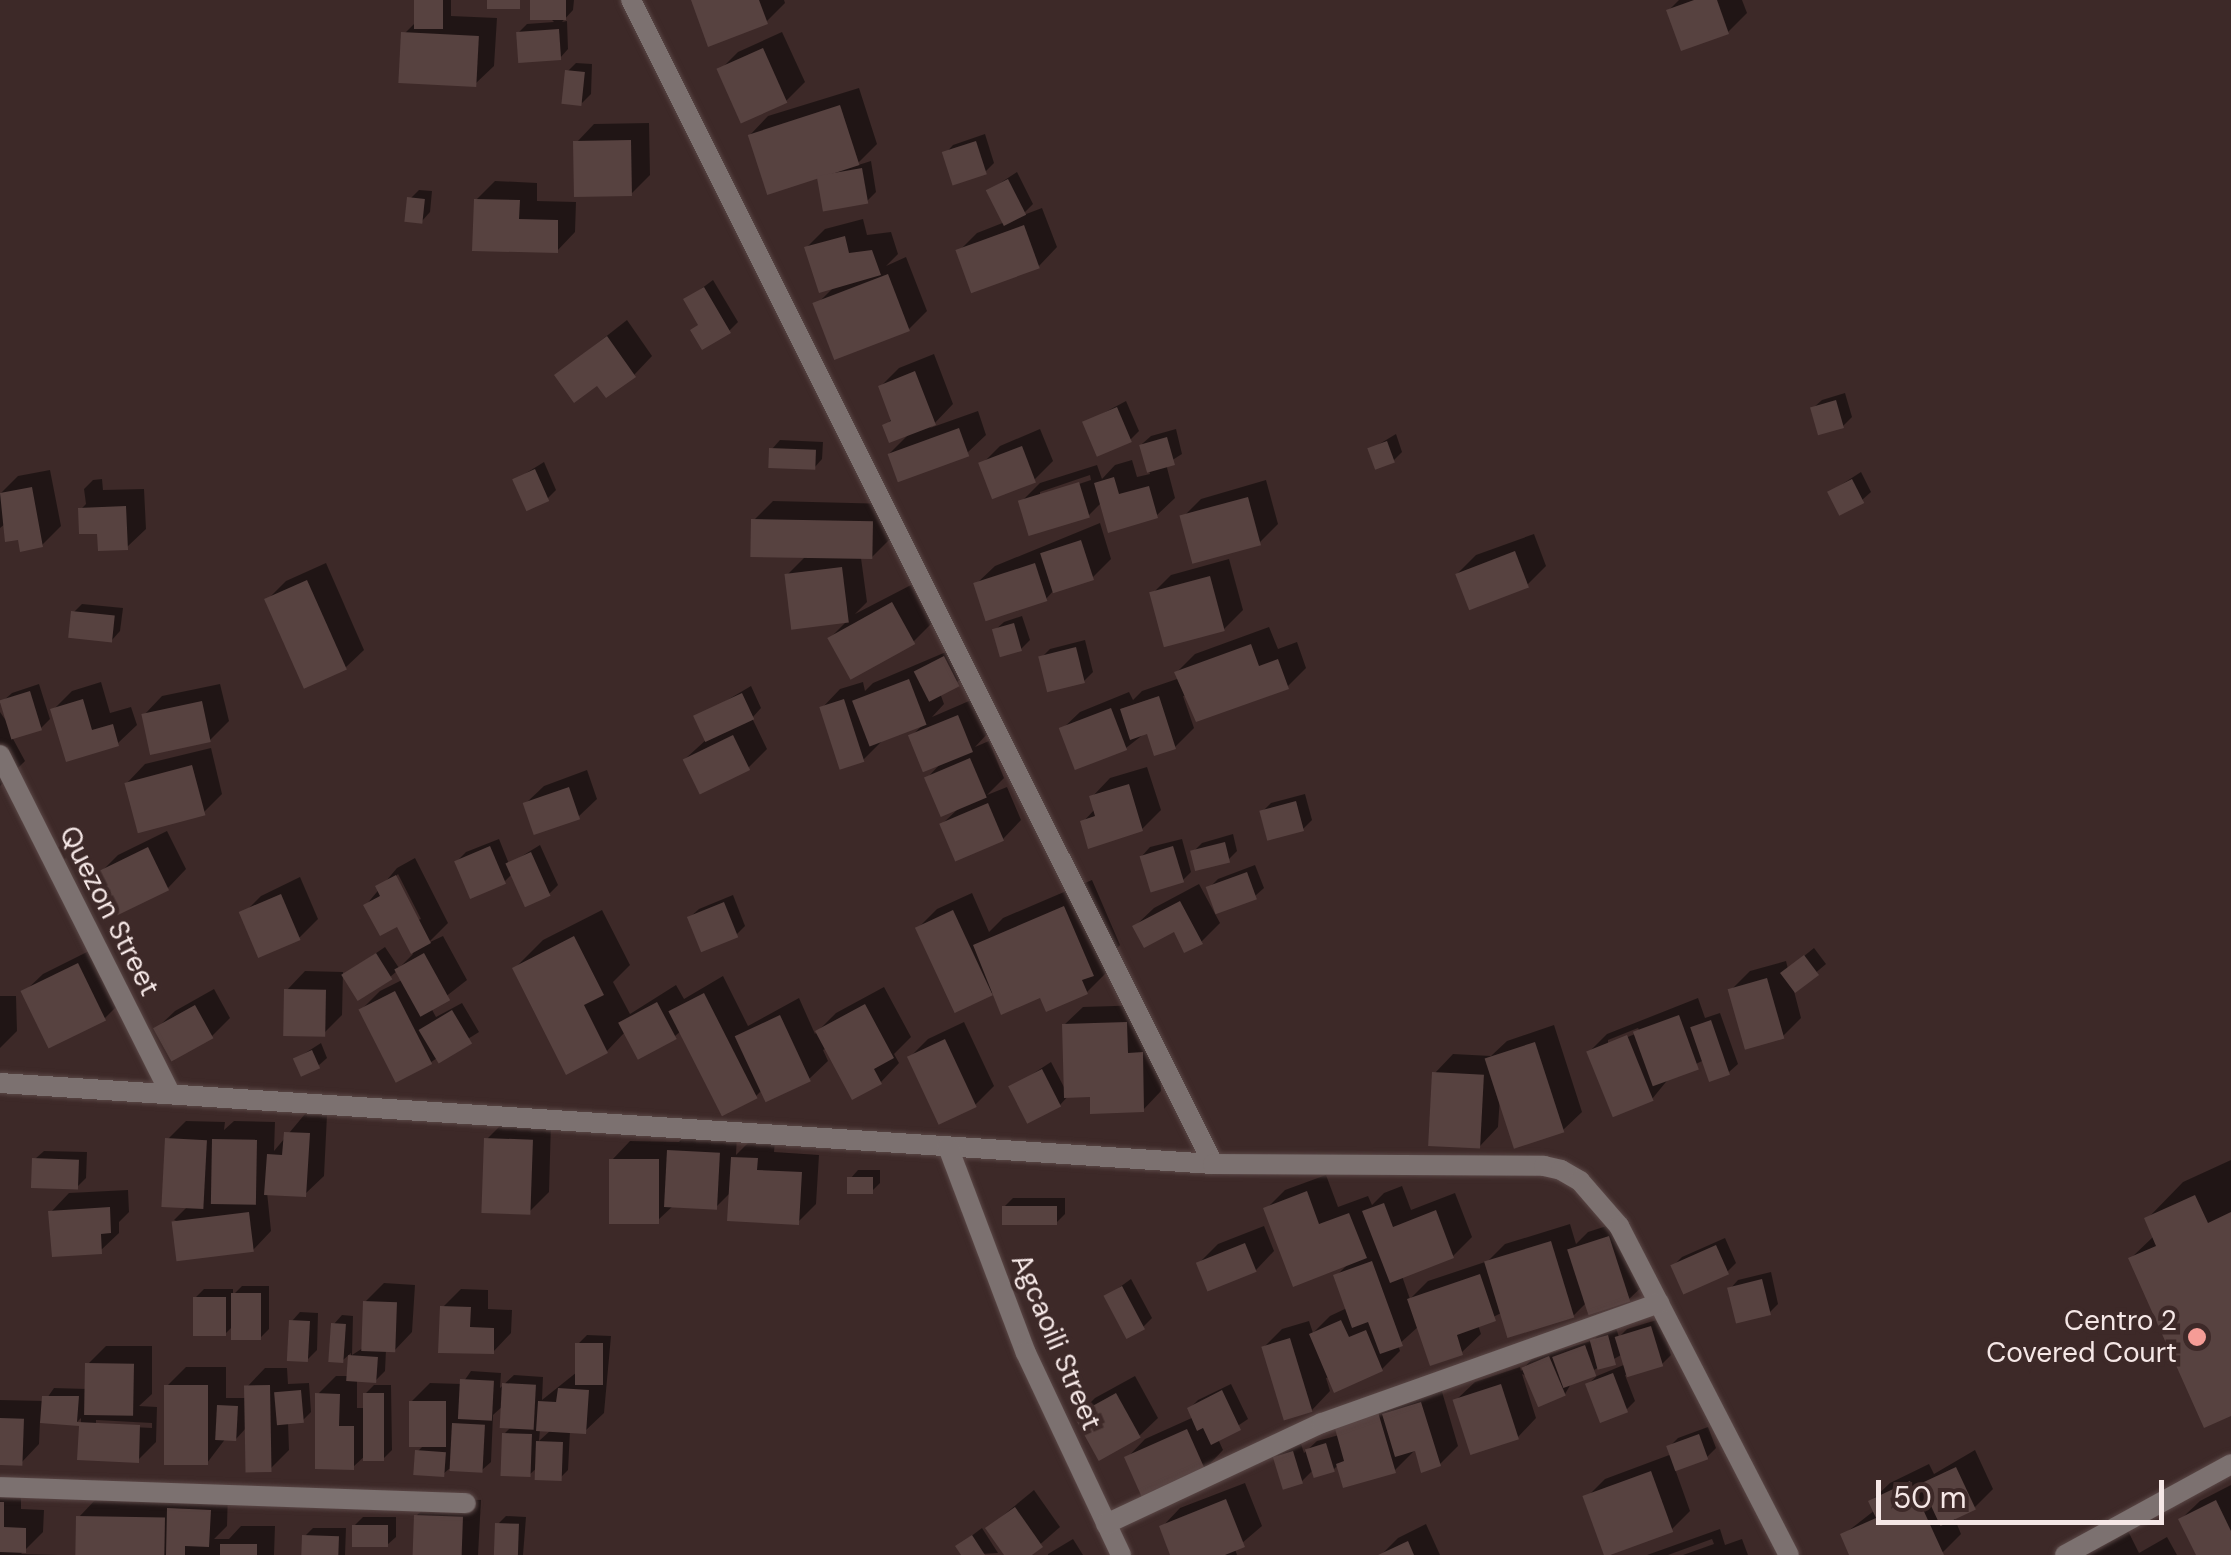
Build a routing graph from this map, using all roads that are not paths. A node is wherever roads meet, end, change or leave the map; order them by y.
1 (631, 0) edge
2 (0, 755) edge
3 (0, 1083) edge
4 (169, 1091) junction
5 (948, 1148) junction
6 (1213, 1164) junction
7 (1659, 1303) junction
8 (2231, 1464) edge
9 (0, 1487) edge
10 (466, 1503) dead end
11 (1106, 1524) junction
12 (1121, 1555) edge
13 (1789, 1555) edge
14 (2065, 1555) edge

1 - 6 street
2 - 4 street, Quezon Street
3 - 4 street
4 - 5 street
5 - 6 street
5 - 11 street, Agcaoili Street
6 - 7 street
7 - 11 street
7 - 13 street
8 - 14 street
9 - 10 street
11 - 12 street, Agcaoili Street

